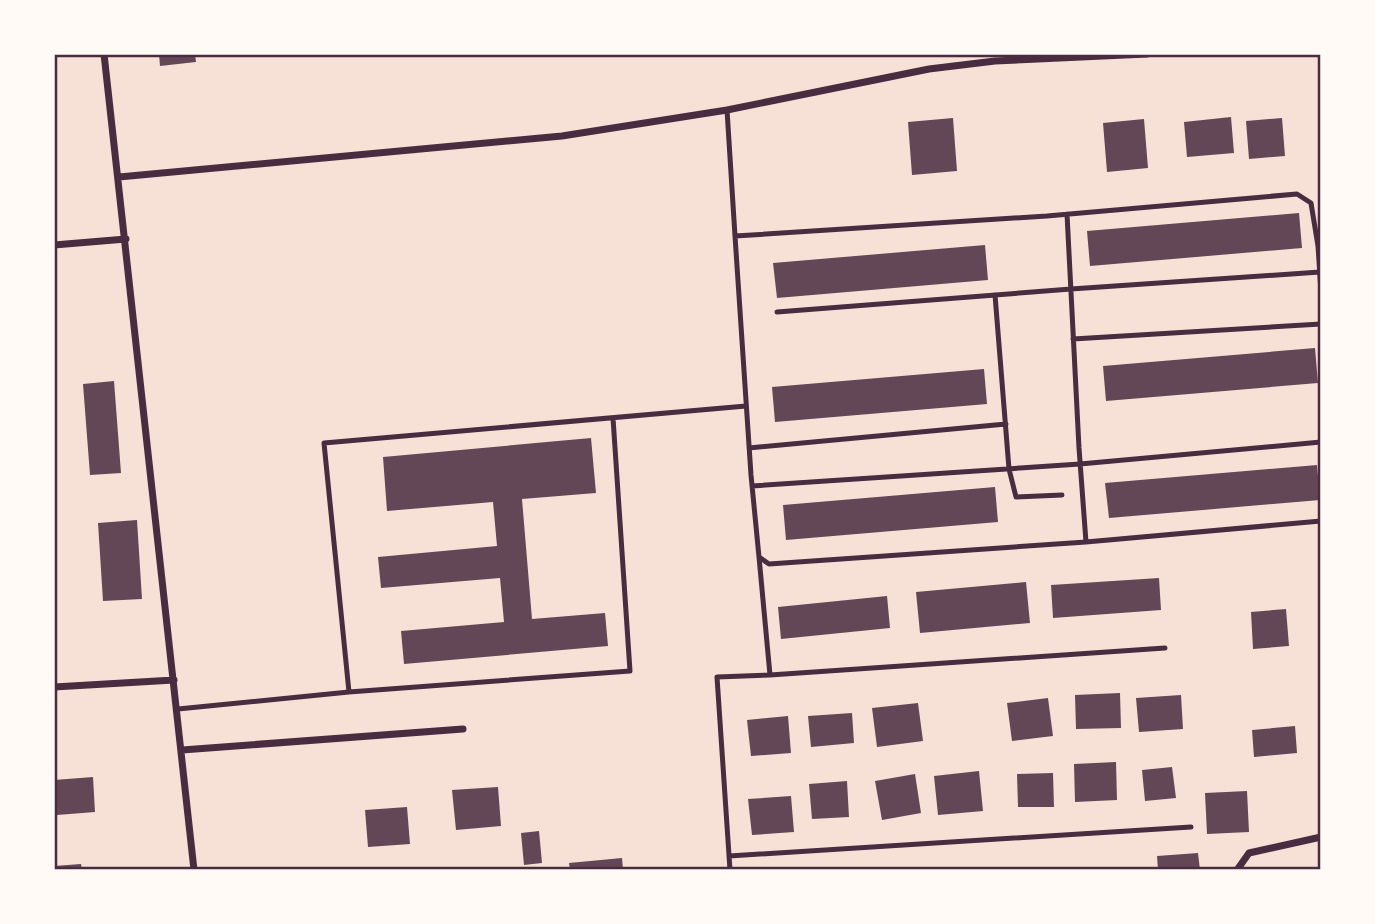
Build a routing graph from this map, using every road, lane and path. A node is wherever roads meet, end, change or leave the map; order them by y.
1 (104, 54) edge
2 (1147, 54) edge
3 (727, 110) junction
4 (119, 177) junction
5 (1068, 215) junction
6 (735, 236) junction
7 (126, 239) junction
8 (54, 245) edge
9 (1320, 272) edge
10 (1071, 289) junction
11 (1321, 292) edge
12 (995, 295) junction
13 (777, 312) dead end
14 (1321, 324) edge
15 (1073, 339) junction
16 (746, 406) junction
17 (613, 418) junction
18 (1006, 424) junction
19 (1321, 442) edge
20 (749, 448) junction
21 (1080, 464) junction
22 (1009, 469) junction
23 (752, 486) junction
24 (1062, 495) dead end
25 (1321, 521) edge
26 (1086, 542) junction
27 (759, 557) junction
28 (1165, 649) dead end
29 (770, 675) junction
30 (174, 680) junction
31 (54, 687) edge
32 (349, 692) junction
33 (178, 709) junction
34 (463, 729) dead end
35 (182, 750) junction
36 (1191, 827) dead end
37 (1321, 837) edge
38 (729, 856) junction
39 (194, 870) edge
40 (730, 870) edge
41 (1237, 870) edge

1 - 4 street
2 - 3 street
3 - 4 street
3 - 6 lane
4 - 7 street
5 - 6 lane
5 - 9 lane
5 - 10 lane
6 - 16 lane
7 - 8 street
7 - 30 street
9 - 10 lane
9 - 11 lane
10 - 12 lane
10 - 15 lane
12 - 13 lane
12 - 18 lane
14 - 15 lane
15 - 21 lane
16 - 17 lane
16 - 20 lane
17 - 32 lane
17 - 32 lane
18 - 20 lane
18 - 22 lane
19 - 21 lane
20 - 23 lane
21 - 22 lane
21 - 26 lane
22 - 23 lane
22 - 24 lane
23 - 27 lane
25 - 26 lane
26 - 27 lane
27 - 29 lane
28 - 29 lane
29 - 38 lane
30 - 31 street
30 - 33 street
32 - 33 lane
33 - 35 street
34 - 35 street
35 - 39 street
36 - 38 lane
37 - 41 street
38 - 40 lane

